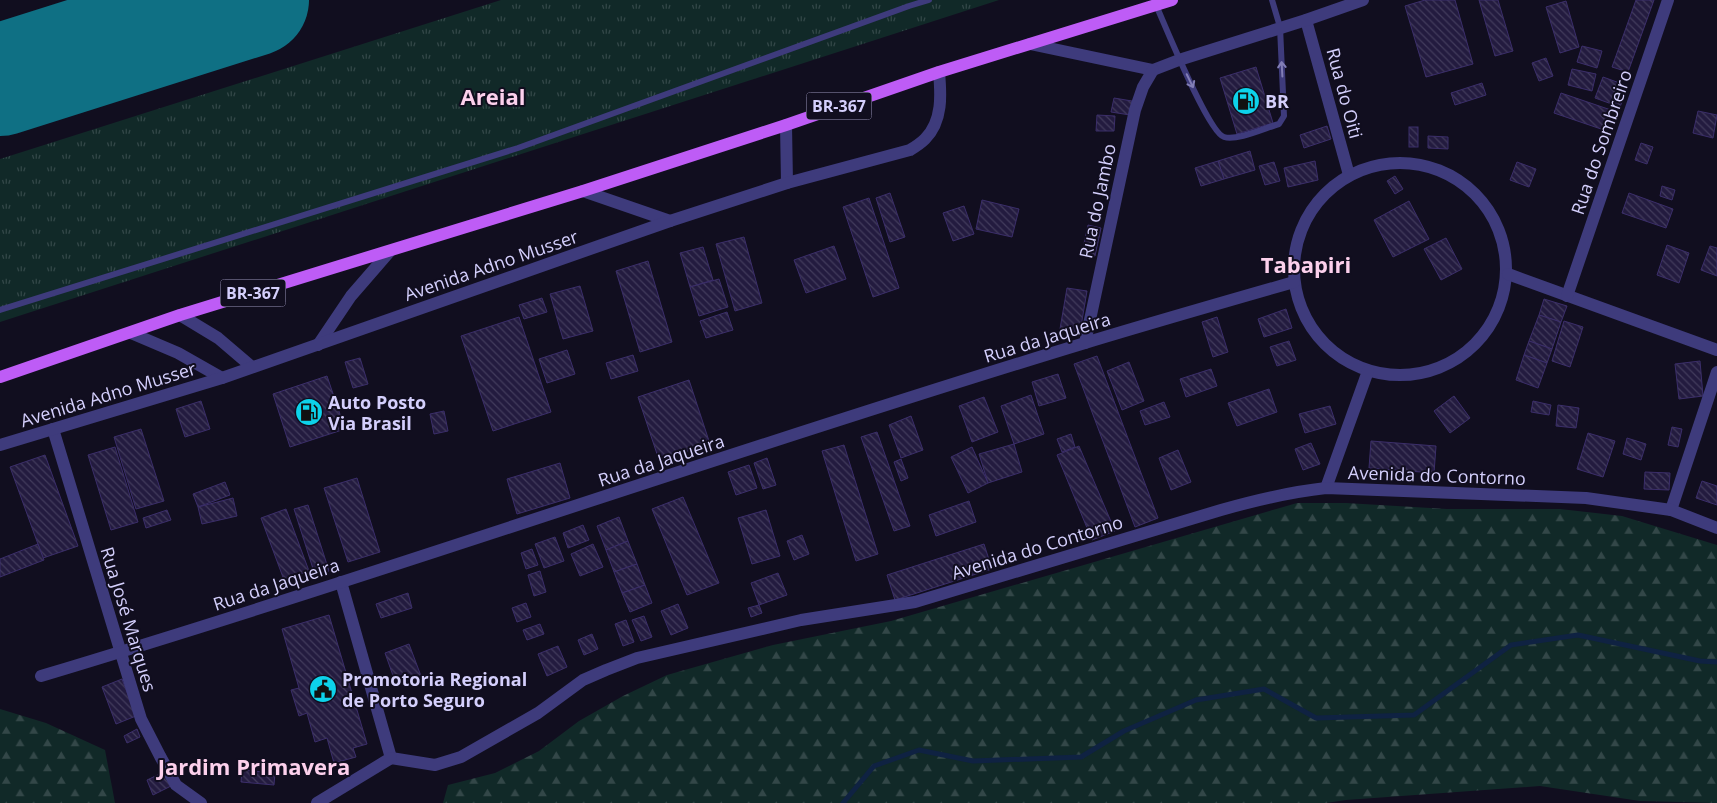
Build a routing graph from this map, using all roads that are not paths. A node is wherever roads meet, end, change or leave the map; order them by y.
1 (929, 0) edge
2 (1172, 0) edge
3 (1272, 0) edge
4 (1337, 0) edge
5 (1363, 0) edge
6 (1668, 0) edge
7 (1156, 5) junction
8 (1326, 12) junction
9 (1306, 20) junction
10 (1280, 27) junction
11 (1030, 44) junction
12 (1179, 60) junction
13 (1153, 70) junction
14 (938, 72) junction
15 (786, 125) junction
16 (1349, 175) junction
17 (787, 182) junction
18 (583, 190) junction
19 (670, 220) junction
20 (390, 251) junction
21 (1508, 274) junction
22 (1294, 282) junction
23 (1567, 296) junction
24 (0, 310) edge
25 (180, 315) junction
26 (131, 333) junction
27 (1085, 343) junction
28 (318, 345) junction
29 (1717, 350) edge
30 (252, 367) junction
31 (1368, 371) junction
32 (1717, 372) edge
33 (0, 377) edge
34 (222, 378) junction
35 (53, 429) junction
36 (0, 444) edge
37 (1326, 488) junction
38 (1671, 510) junction
39 (1717, 528) edge
40 (341, 582) junction
41 (121, 652) junction
42 (41, 676) dead end
43 (391, 758) junction
44 (201, 803) edge
45 (317, 803) edge

1 - 24 lane
2 - 7 main road, BR-367
3 - 10 lane
4 - 8 street
5 - 8 street
6 - 23 street, Rua do Sombreiro
7 - 11 main road, BR-367
7 - 12 lane
8 - 9 street
9 - 10 street
9 - 16 street, Rua do Oiti
10 - 12 street
12 -> 10 lane
11 - 13 street
11 - 14 main road, BR-367
12 - 13 street
13 - 27 street, Rua do Jambo
14 - 15 main road, BR-367
14 - 17 street, Avenida Adno Musser
15 - 17 street
15 - 18 main road, BR-367
16 - 21 street
16 - 22 street
17 - 19 street, Avenida Adno Musser
18 - 19 street
18 - 20 main road, BR-367
19 - 28 street, Avenida Adno Musser
20 - 25 main road, BR-367
20 - 28 street
21 - 23 street
21 - 31 street
22 - 27 street, Rua da Jaqueira
22 - 31 street
23 - 29 street
25 - 26 main road, BR-367
25 - 30 street
26 - 33 main road, BR-367
26 - 34 street
27 - 40 street, Rua da Jaqueira
28 - 30 street, Avenida Adno Musser
30 - 34 street, Avenida Adno Musser
31 - 37 street
32 - 38 street
34 - 35 street, Avenida Adno Musser
35 - 36 street, Avenida Adno Musser
35 - 41 street, Rua José Marques
37 - 38 street, Avenida do Contorno
37 - 43 street, Avenida do Contorno
38 - 39 street, Avenida do Contorno
40 - 41 street, Rua da Jaqueira
40 - 43 street
41 - 42 street, Rua da Jaqueira
41 - 44 street, Rua José Marques
43 - 45 street

